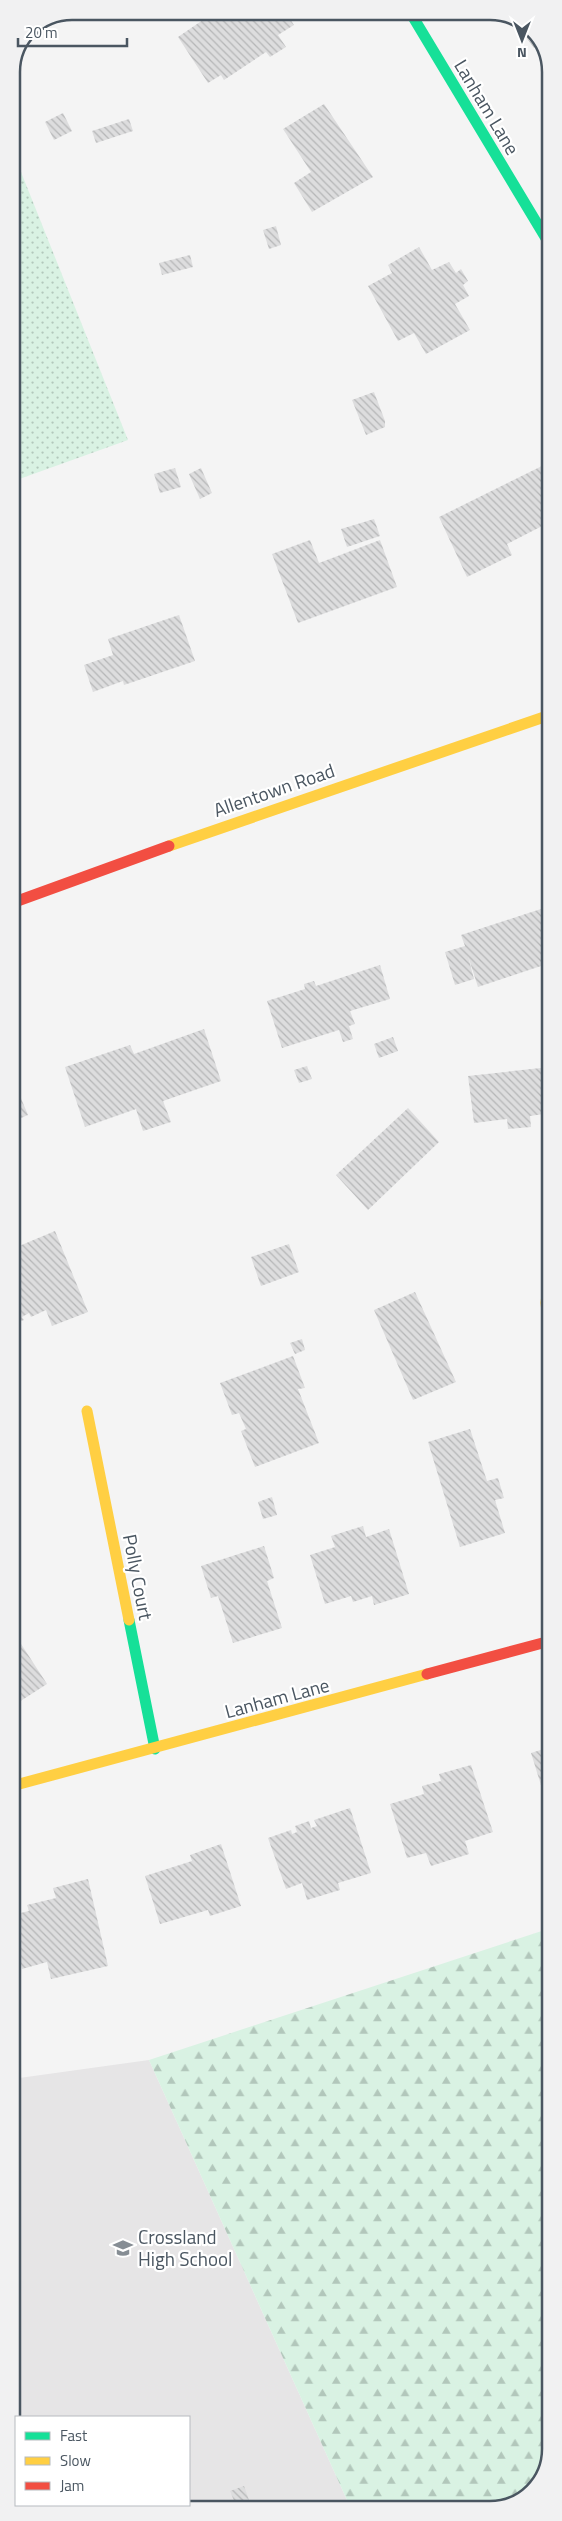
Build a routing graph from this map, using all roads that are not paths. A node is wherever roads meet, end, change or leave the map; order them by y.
1 (415, 20) edge
2 (542, 232) edge
3 (542, 718) edge
4 (20, 900) edge
5 (87, 1411) dead end
6 (542, 1643) edge
7 (155, 1749) junction
8 (20, 1784) edge

1 - 2 street, Lanham Lane
3 - 4 street, Allentown Road
5 - 7 street, Polly Court
6 - 7 street, Lanham Lane
7 - 8 street, Lanham Lane

